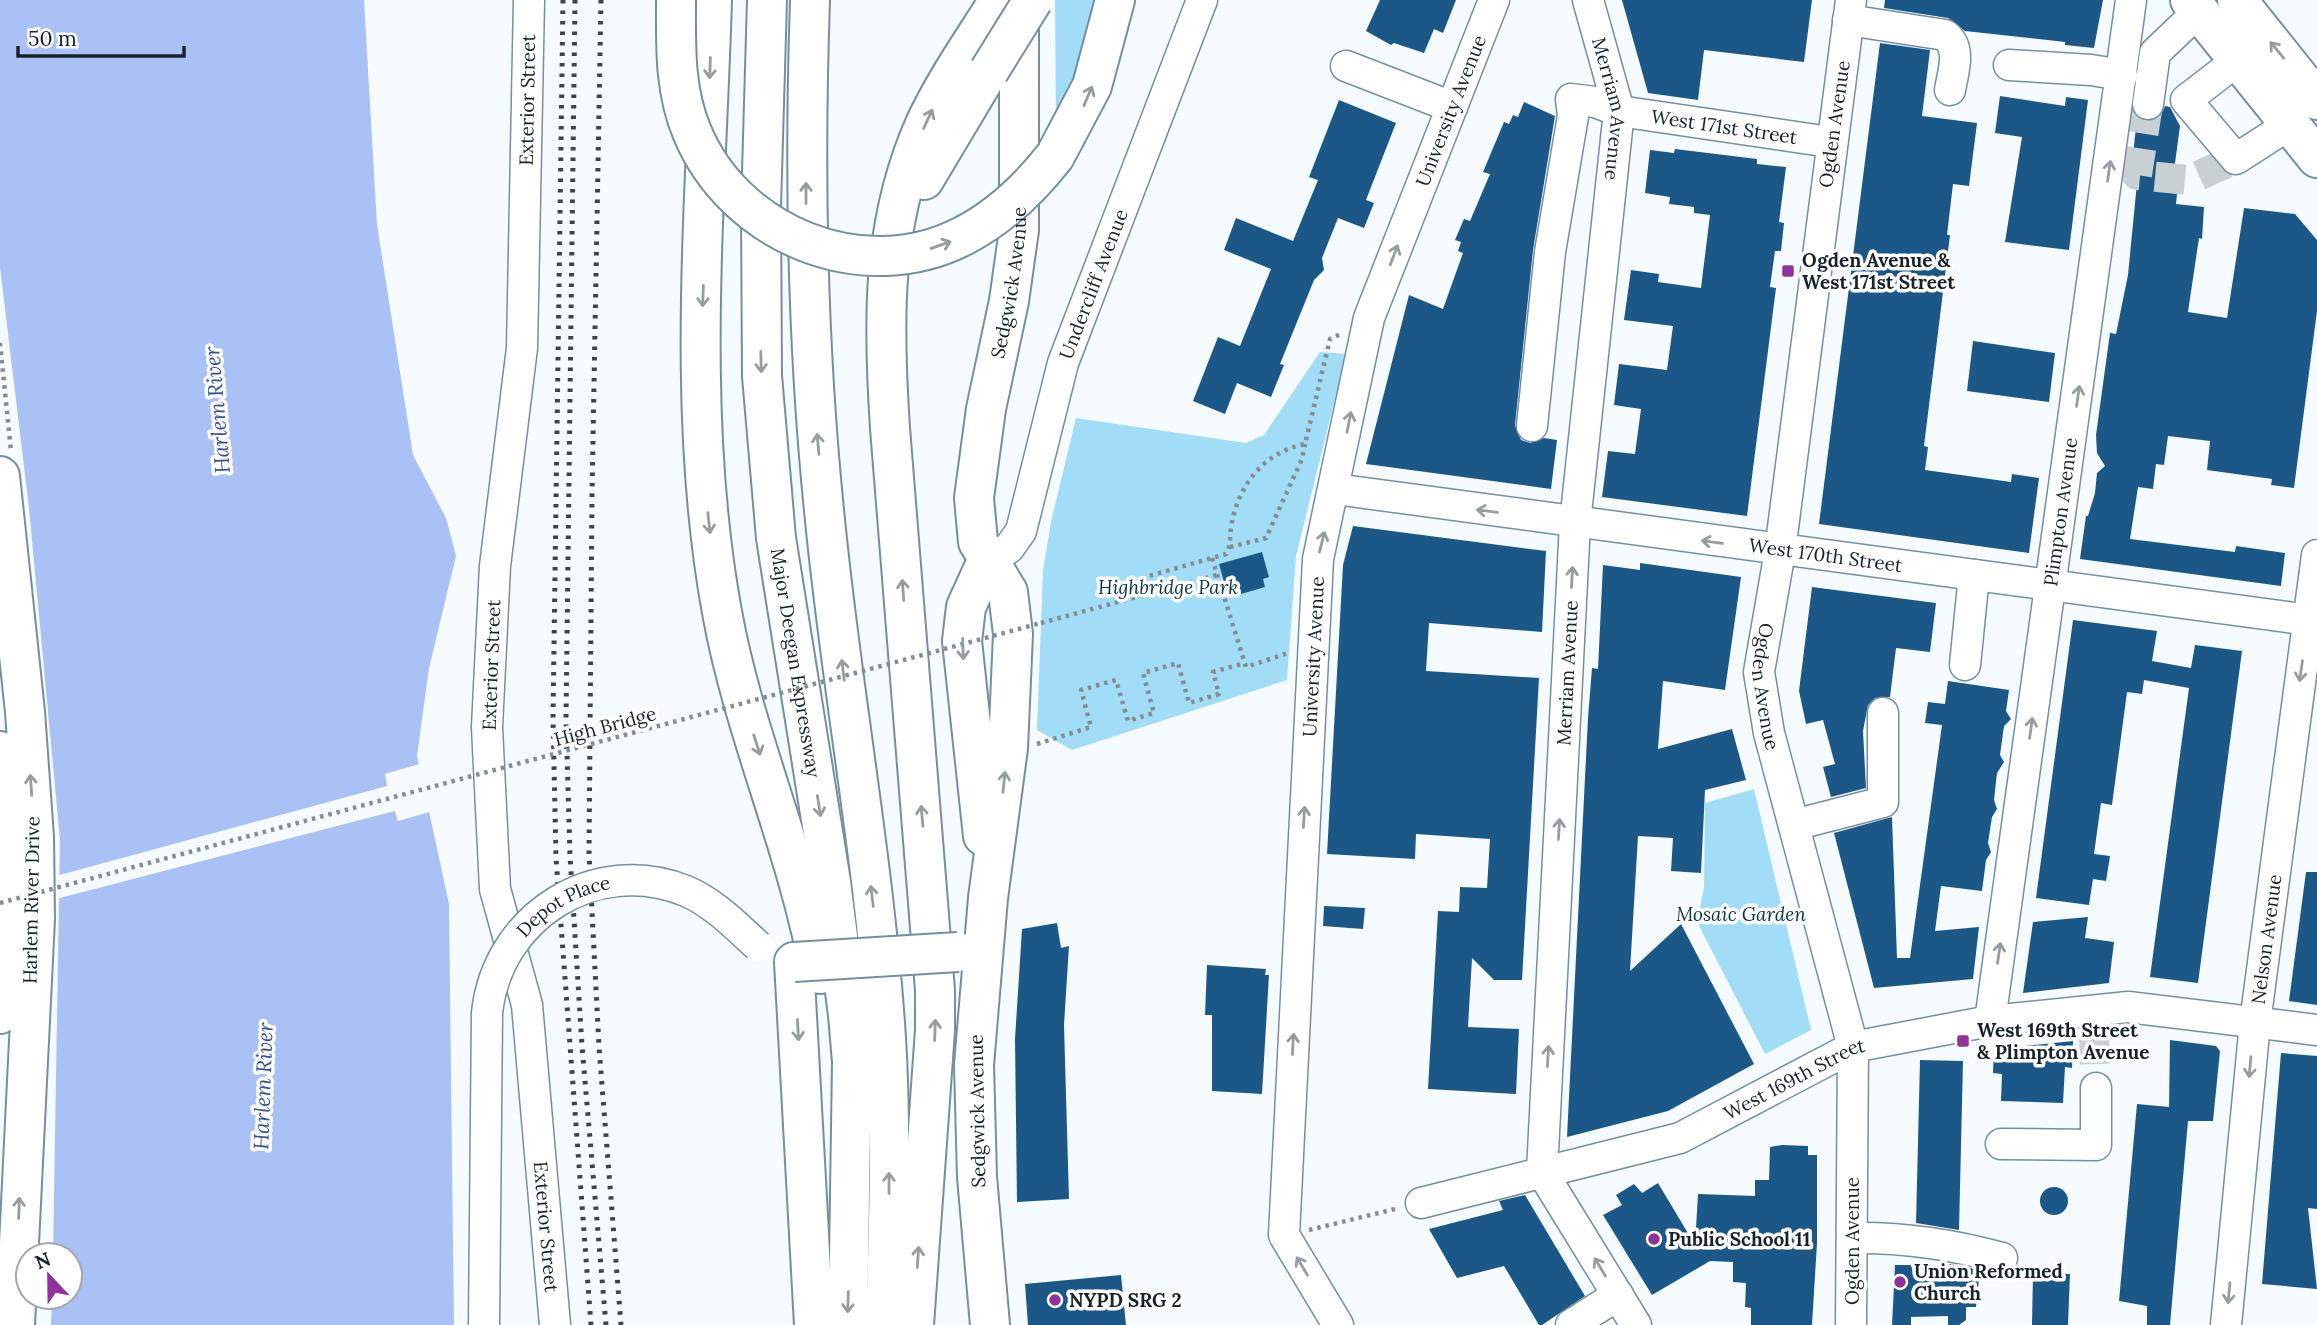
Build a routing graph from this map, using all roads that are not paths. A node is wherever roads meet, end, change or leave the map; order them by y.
1 (528, 0) edge
2 (676, 0) edge
3 (712, 0) edge
4 (767, 0) edge
5 (810, 0) edge
6 (1034, 0) edge
7 (1115, 0) edge
8 (1202, 0) edge
9 (1494, 0) edge
10 (1588, 0) edge
11 (2131, 0) edge
12 (2236, 0) edge
13 (1002, 6) edge
14 (2194, 6) edge
15 (1849, 10) edge
16 (2155, 53) junction
17 (2238, 60) junction
18 (2123, 63) junction
19 (2009, 65) dead end
20 (1346, 66) dead end
21 (1950, 90) dead end
22 (2186, 100) junction
23 (2148, 104) tunnel mouth
24 (1452, 107) junction
25 (1619, 111) junction
26 (2304, 112) edge
27 (1830, 142) junction
28 (2317, 158) edge
29 (886, 327) junction
30 (1532, 425) dead end
31 (0, 477) edge
32 (1335, 489) junction
33 (1575, 523) junction
34 (1780, 551) junction
35 (2317, 555) edge
36 (987, 561) junction
37 (1974, 575) junction
38 (2052, 585) junction
39 (2313, 620) edge
40 (1965, 665) dead end
41 (1882, 713) dead end
42 (0, 751) edge
43 (1794, 825) junction
44 (988, 898) junction
45 (971, 951) junction
46 (794, 962) junction
47 (0, 1014) edge
48 (1990, 1021) junction
49 (2255, 1023) junction
50 (2317, 1030) edge
51 (1853, 1047) junction
52 (2096, 1088) tunnel mouth
53 (2001, 1144) dead end
54 (1542, 1172) junction
55 (850, 1185) junction
56 (1421, 1203) road end
57 (1852, 1238) junction
58 (2001, 1258) dead end
59 (1618, 1295) junction
60 (16, 1325) edge
61 (484, 1325) edge
62 (555, 1325) edge
63 (814, 1325) edge
64 (848, 1325) edge
65 (885, 1325) edge
66 (914, 1325) edge
67 (990, 1325) edge
68 (1338, 1325) edge
69 (1571, 1325) edge
70 (1636, 1325) edge
71 (1851, 1325) edge
72 (2226, 1325) edge

1 - 62 street, Exterior Street
2 -> 7 main road, bridge
3 -> 55 main road
4 -> 55 main road, Major Deegan Expressway
65 -> 5 main road
6 - 29 main road, bridge
8 - 36 street, Undercliff Avenue
9 - 24 street, University Avenue
10 - 25 street, Merriam Avenue
11 - 18 street, Plimpton Avenue
26 -> 12 main road
29 -> 13 main road
13 - 36 main road, Sedgwick Avenue
14 - 16 street
14 - 17 main road
15 - 21 street
15 - 27 street, Ogden Avenue
16 - 18 street
16 - 22 street
16 - 23 street
17 - 22 street
17 - 26 main road
18 - 19 street
38 -> 18 street, Plimpton Avenue
20 - 24 street
22 - 26 street
32 -> 24 street, University Avenue
25 - 27 street, West 171st Street
25 - 30 street, West 171st Street
25 - 33 street, Merriam Avenue
26 - 28 main road
27 - 34 street, Ogden Avenue
66 -> 29 main road
60 -> 31 main road, Harlem River Drive
33 -> 32 street, West 170th Street
68 -> 32 street, University Avenue
34 -> 33 street, West 170th Street
54 -> 33 street, Merriam Avenue
34 - 37 street, West 170th Street
34 - 43 street, Ogden Avenue
35 - 39 street, Nelson Avenue
36 -> 44 main road, Sedgwick Avenue
44 -> 36 main road, Sedgwick Avenue
37 - 38 street, West 170th Street
37 - 40 street
38 - 39 street, West 170th Street
48 -> 38 street, Plimpton Avenue
39 -> 49 street, Nelson Avenue
41 - 43 street
42 - 47 main road, Harlem River Drive
43 - 51 street, Ogden Avenue
44 - 45 main road, Sedgwick Avenue
45 - 46 main road, Depot Place, bridge
45 - 67 main road, Sedgwick Avenue
46 - 61 street, Depot Place, bridge
46 -> 63 main road
48 - 49 street, West 169th Street
48 - 51 street, West 169th Street
49 - 50 street, West 169th Street
49 -> 72 street, Nelson Avenue
51 - 54 street, West 169th Street
51 - 57 street, Ogden Avenue
52 - 53 street
54 - 56 street, West 169th Street
59 -> 54 street
55 -> 64 main road, Major Deegan Expressway
57 - 58 street
57 - 71 street, Ogden Avenue
59 - 69 street
59 - 70 street

